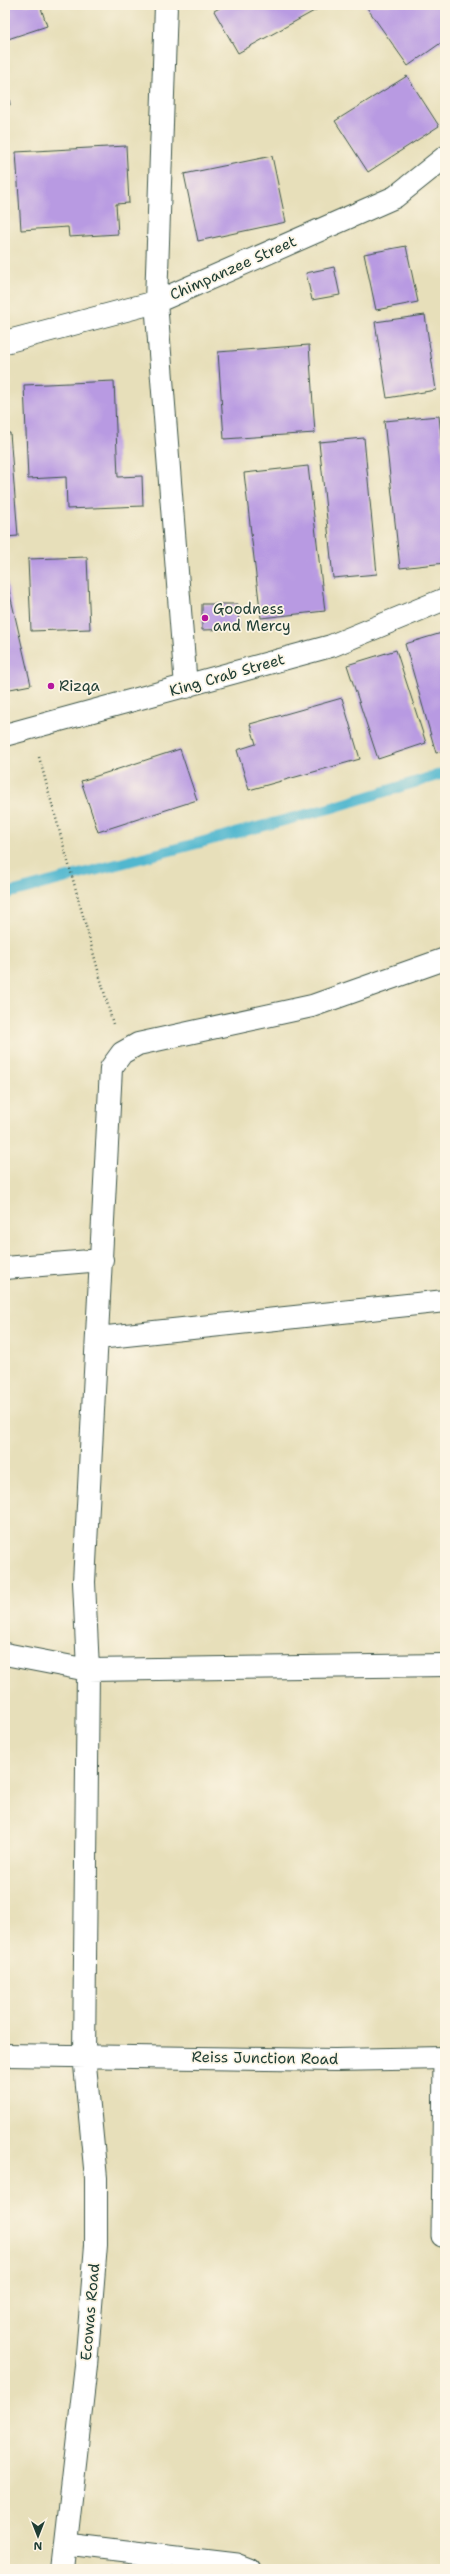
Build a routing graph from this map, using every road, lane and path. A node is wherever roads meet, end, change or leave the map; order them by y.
1 (166, 5) edge
2 (445, 158) edge
3 (156, 302) junction
4 (5, 342) edge
5 (445, 600) edge
6 (186, 687) junction
7 (31, 728) junction
8 (5, 735) edge
9 (445, 959) edge
10 (122, 1054) junction
11 (102, 1260) junction
12 (5, 1268) edge
13 (445, 1301) edge
14 (98, 1338) junction
15 (5, 1654) edge
16 (445, 1665) edge
17 (88, 1670) junction
18 (5, 2055) edge
19 (84, 2055) junction
20 (445, 2058) edge
21 (442, 2236) dead end
22 (67, 2544) junction
23 (63, 2569) edge
24 (250, 2569) edge

1 - 3 street
2 - 3 street, Chimpanzee Street
3 - 4 street, Chimpanzee Street
3 - 6 street
5 - 6 street, King Crab Street
6 - 7 street, King Crab Street
7 - 8 street, King Crab Street
7 - 10 path
9 - 10 street
10 - 11 street, Ecowas Road
11 - 12 street
11 - 14 street, Ecowas Road
13 - 14 street
14 - 17 street, Ecowas Road
15 - 17 street
16 - 17 street
17 - 19 street, Ecowas Road
18 - 19 street, Reiss Junction Road
19 - 20 street, Reiss Junction Road
19 - 22 street, Ecowas Road
20 - 21 lane
22 - 23 street, Ecowas Road
22 - 24 lane

